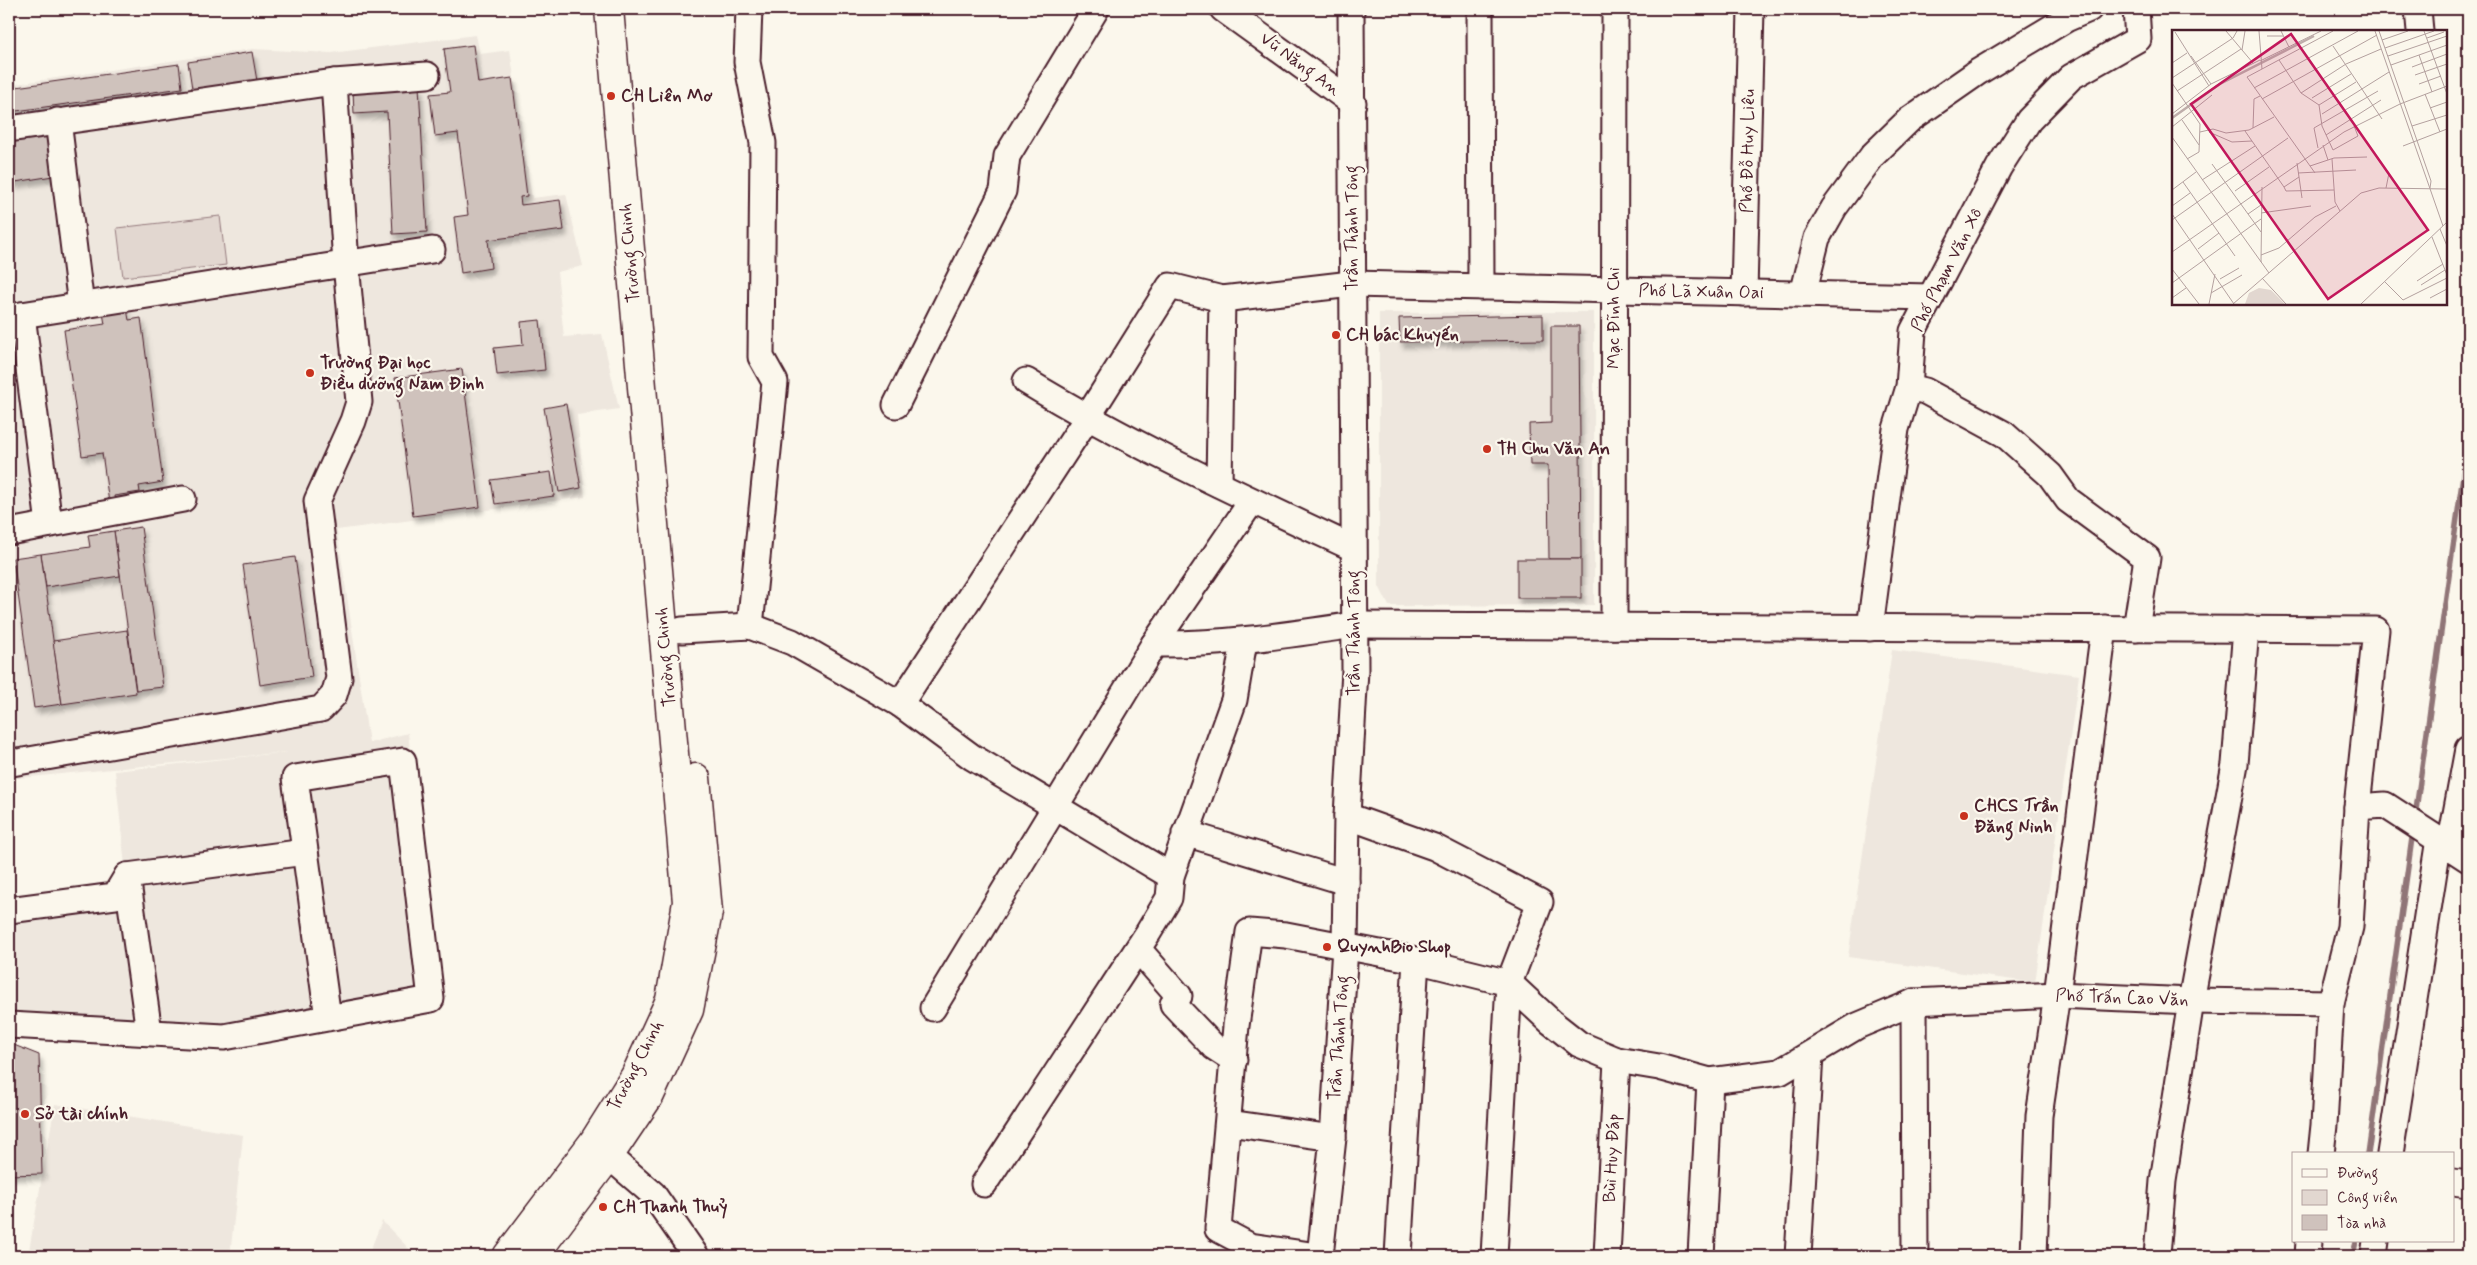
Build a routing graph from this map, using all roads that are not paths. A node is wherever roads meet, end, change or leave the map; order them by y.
1 (609, 9) edge
2 (626, 9) edge
3 (749, 9) edge
4 (1096, 9) edge
5 (1222, 9) edge
6 (1351, 9) edge
7 (1480, 9) edge
8 (1615, 9) edge
9 (1751, 9) edge
10 (2089, 9) edge
11 (2136, 9) edge
12 (2418, 9) edge
13 (2420, 30) edge
14 (427, 76) dead end
15 (334, 82) junction
16 (1353, 103) junction
17 (58, 121) junction
18 (9, 129) edge
19 (432, 250) dead end
20 (346, 264) junction
21 (1351, 284) junction
22 (1481, 287) junction
23 (1614, 290) junction
24 (1744, 293) junction
25 (1803, 294) junction
26 (1931, 297) junction
27 (1222, 299) junction
28 (81, 306) junction
29 (15, 316) edge
30 (1026, 381) dead end
31 (1909, 387) junction
32 (896, 405) dead end
33 (1087, 418) junction
34 (1219, 484) junction
35 (183, 499) dead end
36 (1252, 501) junction
37 (49, 524) junction
38 (9, 532) edge
39 (1353, 548) junction
40 (1354, 625) junction
41 (750, 626) junction
42 (1614, 626) junction
43 (1870, 628) junction
44 (2104, 628) junction
45 (2136, 629) junction
46 (2246, 629) junction
47 (682, 630) junction
48 (1244, 641) junction
49 (1154, 644) junction
50 (900, 704) junction
51 (9, 759) edge
52 (2467, 762) edge
53 (1055, 807) junction
54 (2357, 807) junction
55 (1347, 816) junction
56 (1185, 834) junction
57 (2445, 843) edge
58 (305, 852) junction
59 (126, 876) junction
60 (1171, 876) junction
61 (1346, 882) junction
62 (9, 910) edge
63 (1345, 947) junction
64 (1138, 948) junction
65 (1416, 960) junction
66 (1509, 983) junction
67 (2057, 995) junction
68 (2191, 1001) junction
69 (1914, 1002) junction
70 (2331, 1003) junction
71 (934, 1008) dead end
72 (328, 1018) junction
73 (9, 1025) edge
74 (148, 1032) junction
75 (1810, 1054) junction
76 (1234, 1060) junction
77 (1617, 1060) junction
78 (1710, 1081) junction
79 (1229, 1123) junction
80 (1333, 1138) junction
81 (2321, 1152) edge
82 (2390, 1152) edge
83 (609, 1156) junction
84 (2454, 1182) edge
85 (984, 1184) dead end
86 (2468, 1184) edge
87 (2310, 1242) edge
88 (2376, 1242) edge
89 (508, 1256) edge
90 (534, 1256) edge
91 (696, 1256) edge
92 (1318, 1256) edge
93 (1398, 1256) edge
94 (1494, 1256) edge
95 (1607, 1256) edge
96 (1701, 1256) edge
97 (1798, 1256) edge
98 (1915, 1256) edge
99 (2034, 1256) edge
100 (2157, 1256) edge
101 (2308, 1256) edge
102 (2374, 1256) edge

1 - 89 main road, Trường Chinh
2 - 47 main road, Trường Chinh
3 - 41 street
4 - 32 street
5 - 16 street, Vũ Năng An
6 - 16 street, Trần Thánh Tông
7 - 22 street
8 - 23 street, Mạc Đĩnh Chi
9 - 24 street, Phố Đỗ Huy Liêu
10 - 25 street
11 - 26 street, Phố Phạm Văn Xô
12 - 13 street
14 - 15 street
15 - 17 street
15 - 20 street
16 - 21 street, Trần Thánh Tông
17 - 18 street
17 - 28 street
19 - 20 street
20 - 28 street
20 - 51 street
21 - 22 street, Phố Lã Xuân Oai
21 - 27 street, Phố Lã Xuân Oai
21 - 39 street, Trần Thánh Tông
22 - 23 street, Phố Lã Xuân Oai
23 - 24 street, Phố Lã Xuân Oai
23 - 42 street, Mạc Đĩnh Chi
24 - 25 street, Phố Lã Xuân Oai
25 - 26 street, Phố Lã Xuân Oai
26 - 31 street, Phố Phạm Văn Xô
27 - 33 street
27 - 34 street
28 - 29 street
29 - 37 street
30 - 33 street
31 - 43 street, Phố Phạm Văn Xô
31 - 45 street
33 - 34 street
33 - 50 street
34 - 36 street
35 - 37 street
36 - 39 street
36 - 49 street
37 - 38 street
39 - 40 street, Trần Thánh Tông
40 - 42 street
40 - 48 street
40 - 55 street, Trần Thánh Tông
41 - 47 street
41 - 50 street
42 - 43 street
43 - 44 street
44 - 45 street
44 - 67 street
45 - 46 street
46 - 54 street
46 - 68 street
47 - 83 main road, Trường Chinh
48 - 49 street
48 - 56 street
49 - 53 street
50 - 53 street
52 - 57 street
53 - 60 street
53 - 71 street
54 - 57 street
54 - 70 street
55 - 61 street, Trần Thánh Tông
55 - 66 street
56 - 60 street
56 - 61 street
57 - 82 street
58 - 59 street
58 - 72 street
58 - 72 street
59 - 62 street
59 - 74 street
60 - 64 street
61 - 63 street, Trần Thánh Tông
63 - 65 street
63 - 76 street
63 - 80 street, Trần Thánh Tông
64 - 76 street
64 - 85 street
65 - 66 street
65 - 93 street
66 - 77 street
66 - 94 street
67 - 68 street, Phố Trấn Cao Văn
67 - 69 street, Phố Trấn Cao Văn
67 - 99 street
68 - 70 street, Phố Trấn Cao Văn
68 - 100 street
69 - 75 street
69 - 98 street
70 - 81 street
72 - 74 street
73 - 74 street
75 - 78 street
75 - 97 street
76 - 79 street
77 - 78 street
77 - 95 street, Bùi Huy Đáp
78 - 96 street
79 - 80 street
79 - 92 street
80 - 92 street, Trần Thánh Tông
83 - 90 main road, Trường Chinh
83 - 91 street
84 - 86 street
87 - 101 street
88 - 102 street

